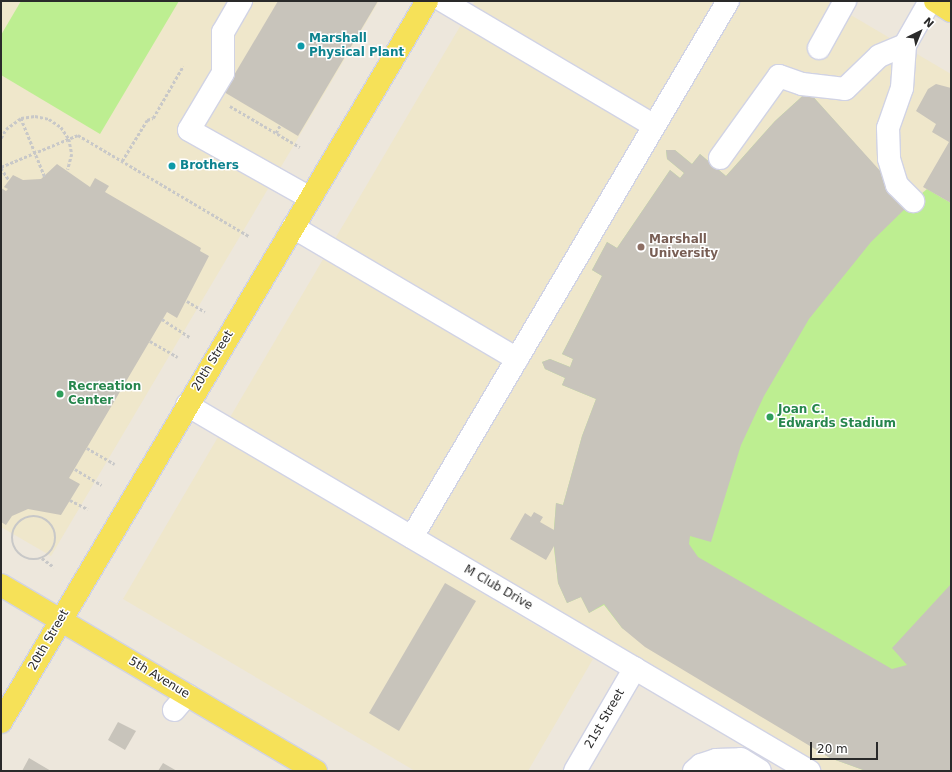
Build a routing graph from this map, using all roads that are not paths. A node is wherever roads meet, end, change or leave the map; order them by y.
1 (241, 1) edge
2 (427, 1) edge
3 (443, 1) edge
4 (728, 1) edge
5 (845, 1) edge
6 (930, 1) edge
7 (935, 1) edge
8 (951, 11) edge
9 (905, 45) junction
10 (819, 48) dead end
11 (654, 126) junction
12 (720, 158) dead end
13 (310, 198) junction
14 (913, 201) dead end
15 (294, 227) junction
16 (517, 359) junction
17 (187, 405) junction
18 (412, 537) junction
19 (1, 585) edge
20 (61, 620) junction
21 (635, 668) junction
22 (1, 722) edge
23 (724, 766) edge
24 (316, 771) edge
25 (575, 771) edge
26 (694, 771) edge
27 (760, 771) edge
28 (809, 771) edge

1 - 13 street
2 - 13 main road, 20th Street
3 - 11 street
4 - 11 street
5 - 10 street
6 - 9 street
7 - 8 main road
9 - 12 street
9 - 14 street
11 - 16 street
13 - 15 main road, 20th Street
15 - 16 street
15 - 17 main road, 20th Street
16 - 18 street
17 - 18 street, M Club Drive
17 - 20 main road, 20th Street
18 - 21 street, M Club Drive
19 - 20 main road, 5th Avenue
20 - 22 main road, 20th Street
20 - 24 main road, 5th Avenue
21 - 25 street, 21st Street
21 - 28 street, M Club Drive
23 - 26 street
23 - 27 street

